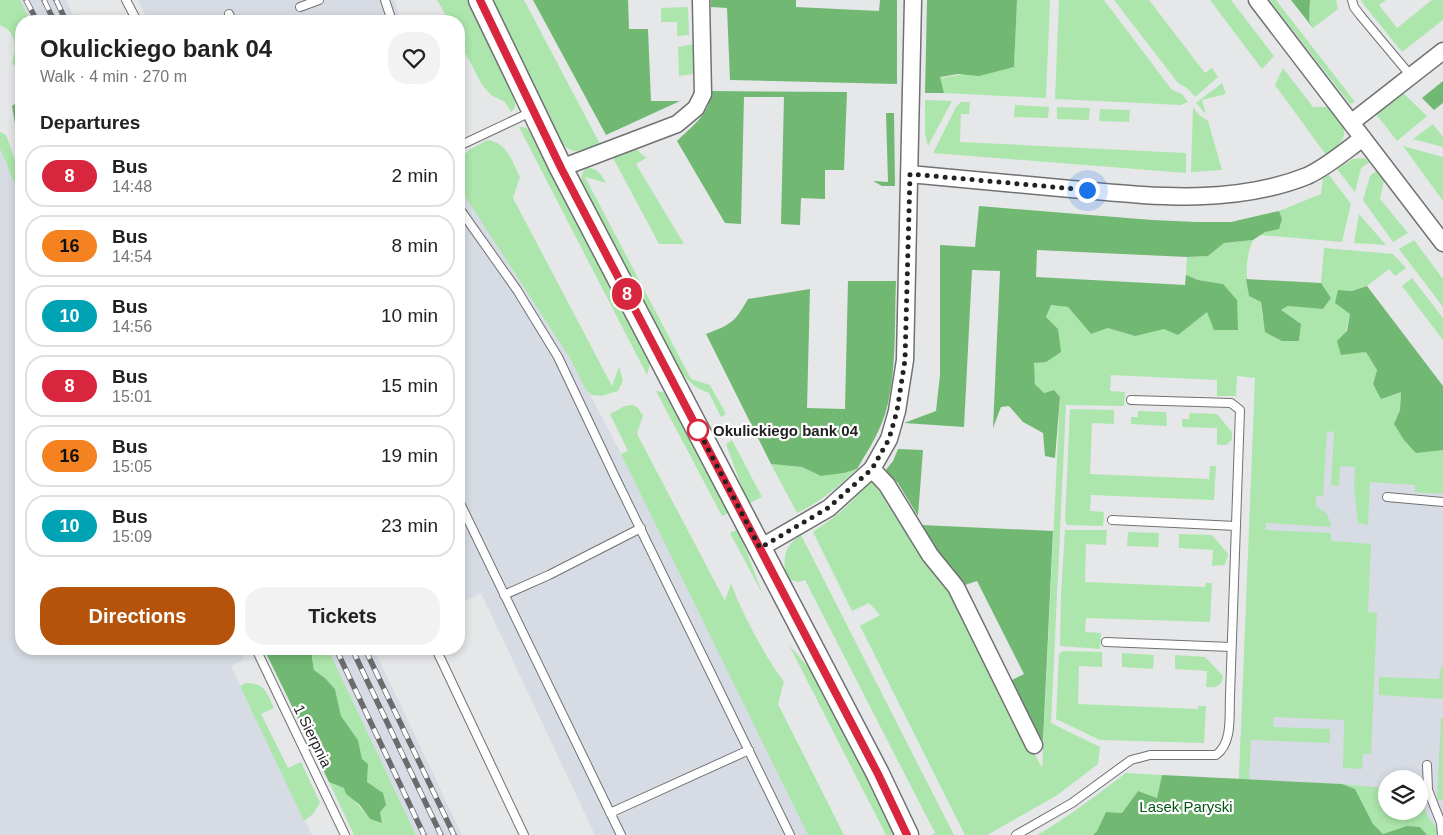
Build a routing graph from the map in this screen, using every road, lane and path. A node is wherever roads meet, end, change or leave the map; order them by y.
1 (126, 0) edge
2 (319, 0) edge
3 (385, 0) edge
4 (480, 0) edge
5 (701, 0) edge
6 (913, 0) edge
7 (1258, 0) edge
8 (1352, 0) edge
9 (300, 7) dead end
10 (134, 15) edge
11 (390, 15) edge
12 (1443, 51) edge
13 (1411, 76) junction
14 (534, 111) junction
15 (1352, 122) junction
16 (1363, 138) junction
17 (465, 143) edge
18 (561, 168) junction
19 (910, 174) junction
20 (465, 216) edge
21 (1443, 243) edge
22 (1130, 400) dead end
23 (872, 469) junction
24 (1387, 497) dead end
25 (1443, 502) edge
26 (465, 514) edge
27 (1112, 520) dead end
28 (1236, 526) junction
29 (641, 528) junction
30 (760, 548) junction
31 (504, 595) junction
32 (1106, 642) dead end
33 (1231, 647) junction
34 (259, 655) edge
35 (439, 655) edge
36 (1034, 745) dead end
37 (749, 750) junction
38 (1426, 765) dead end
39 (610, 814) junction
40 (345, 835) edge
41 (524, 835) edge
42 (621, 835) edge
43 (790, 835) edge
44 (907, 835) edge
45 (1016, 835) edge
46 (1442, 835) edge

1 - 10 lane
2 - 9 lane
3 - 11 lane
4 - 14 street
5 - 18 street
6 - 19 street
7 - 15 street
8 - 13 lane
12 - 13 street
13 - 15 street
14 - 17 lane
14 - 18 street
15 - 16 street
16 - 19 street
16 - 21 street
18 - 30 street
19 - 23 street
20 - 29 lane
22 - 28 lane
23 - 30 street
23 - 36 street
24 - 25 lane
26 - 31 lane
27 - 28 lane
28 - 33 lane
29 - 31 lane
29 - 37 lane
30 - 44 street
31 - 39 lane
32 - 33 lane
33 - 45 lane
34 - 40 lane, 1 Sierpnia
35 - 41 lane
37 - 39 lane
37 - 43 lane
38 - 46 lane
39 - 42 lane

